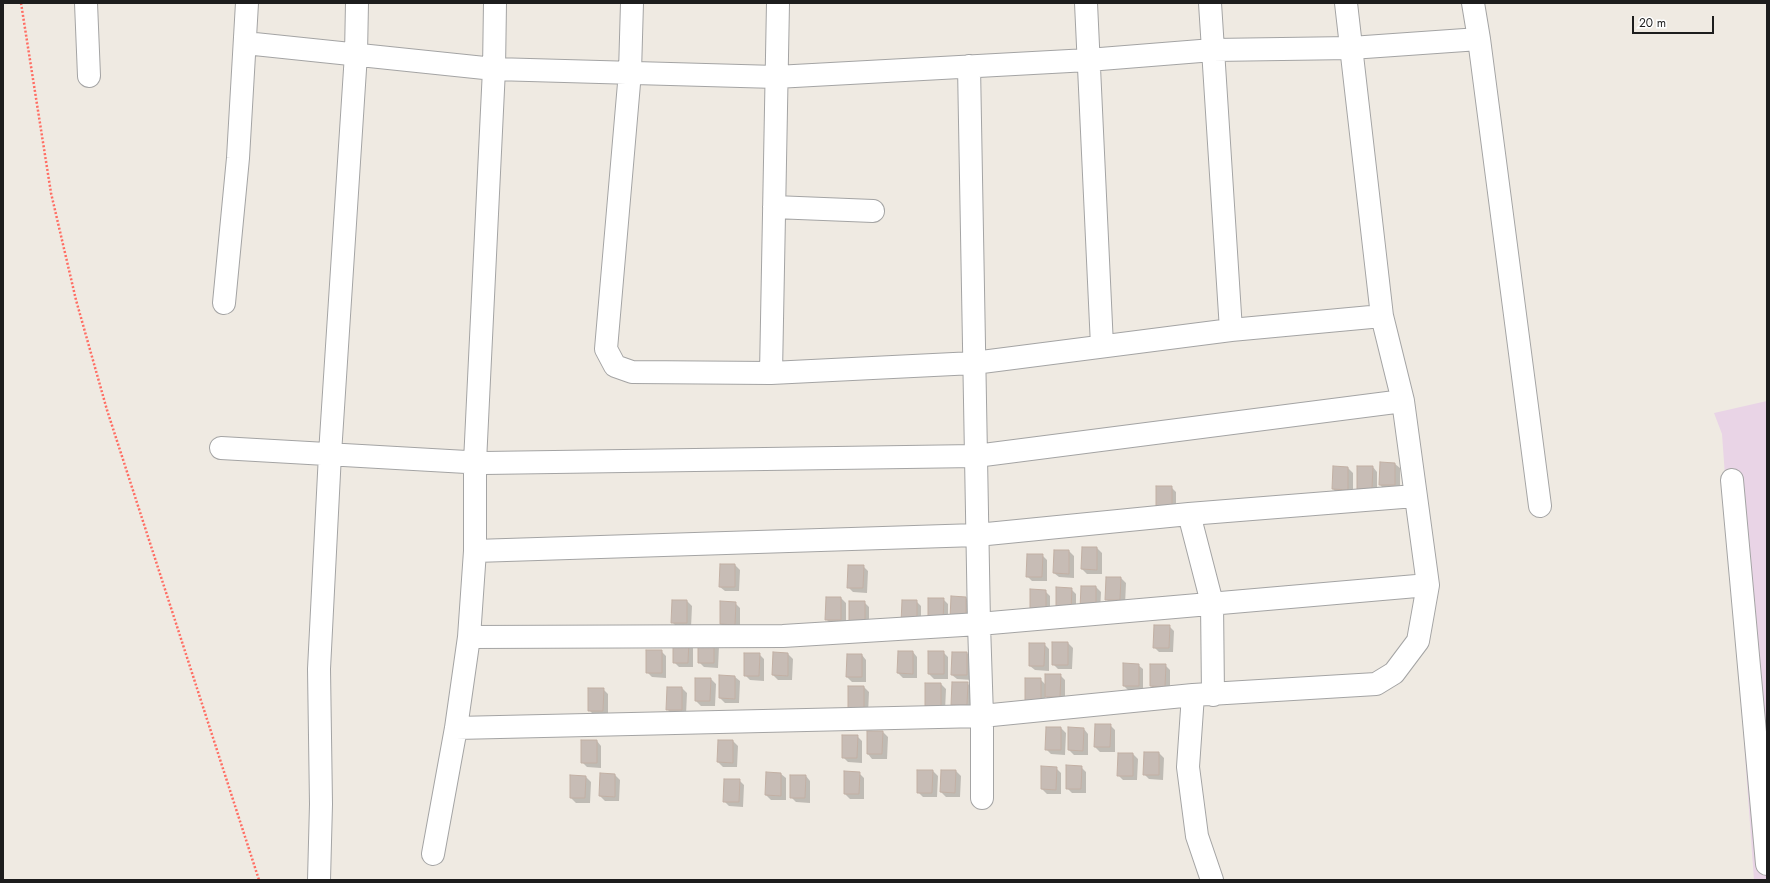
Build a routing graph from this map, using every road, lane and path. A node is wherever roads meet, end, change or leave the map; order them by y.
1 (21, 3) edge
2 (86, 3) edge
3 (247, 3) edge
4 (357, 3) edge
5 (495, 3) edge
6 (632, 3) edge
7 (778, 3) edge
8 (1086, 3) edge
9 (1210, 3) edge
10 (1346, 3) edge
11 (1473, 3) edge
12 (1479, 39) junction
13 (245, 43) junction
14 (1351, 48) junction
15 (1213, 50) junction
16 (356, 54) junction
17 (1088, 60) junction
18 (969, 66) junction
19 (494, 69) junction
20 (630, 72) junction
21 (89, 76) dead end
22 (776, 76) junction
23 (774, 207) junction
24 (873, 211) dead end
25 (224, 303) dead end
26 (1382, 316) junction
27 (1231, 330) junction
28 (1102, 346) junction
29 (974, 363) junction
30 (771, 373) junction
31 (1403, 401) junction
32 (220, 448) dead end
33 (330, 454) junction
34 (976, 456) junction
35 (475, 462) junction
36 (1732, 480) dead end
37 (1415, 496) junction
38 (1540, 506) dead end
39 (1189, 514) junction
40 (977, 535) junction
41 (475, 551) junction
42 (1428, 585) junction
43 (1212, 603) junction
44 (979, 624) junction
45 (469, 637) junction
46 (1203, 695) junction
47 (982, 716) junction
48 (456, 728) junction
49 (982, 798) dead end
50 (434, 854) dead end
51 (1767, 864) edge
52 (259, 880) edge
53 (319, 880) edge
54 (1212, 880) edge

1 - 52 path
2 - 21 street
3 - 13 street
4 - 16 street
5 - 19 street
6 - 20 street
7 - 22 street
8 - 17 street
9 - 15 street
10 - 14 street
11 - 12 street
12 - 14 street
12 - 38 street
13 - 16 street
13 - 25 street
14 - 15 street
14 - 26 street
15 - 17 street
15 - 27 street
16 - 19 street
16 - 33 street
17 - 18 street
17 - 28 street
18 - 22 street
18 - 29 street
19 - 20 street
19 - 35 street
20 - 22 street
20 - 30 street
22 - 23 street
23 - 24 street
23 - 30 street
26 - 27 street
26 - 31 street
27 - 28 street
28 - 29 street
29 - 30 street
29 - 34 street
31 - 34 street
31 - 37 street
32 - 33 street
33 - 35 street
33 - 53 street
34 - 35 street
34 - 40 street
35 - 41 street
36 - 51 street
37 - 39 street
37 - 42 street
39 - 40 street
39 - 43 street
40 - 41 street
40 - 44 street
41 - 45 street
42 - 43 street
42 - 46 street
43 - 44 street
43 - 46 street
44 - 45 street
44 - 47 street
45 - 48 street
46 - 47 street
46 - 54 street
47 - 48 street
47 - 49 street
48 - 50 street

